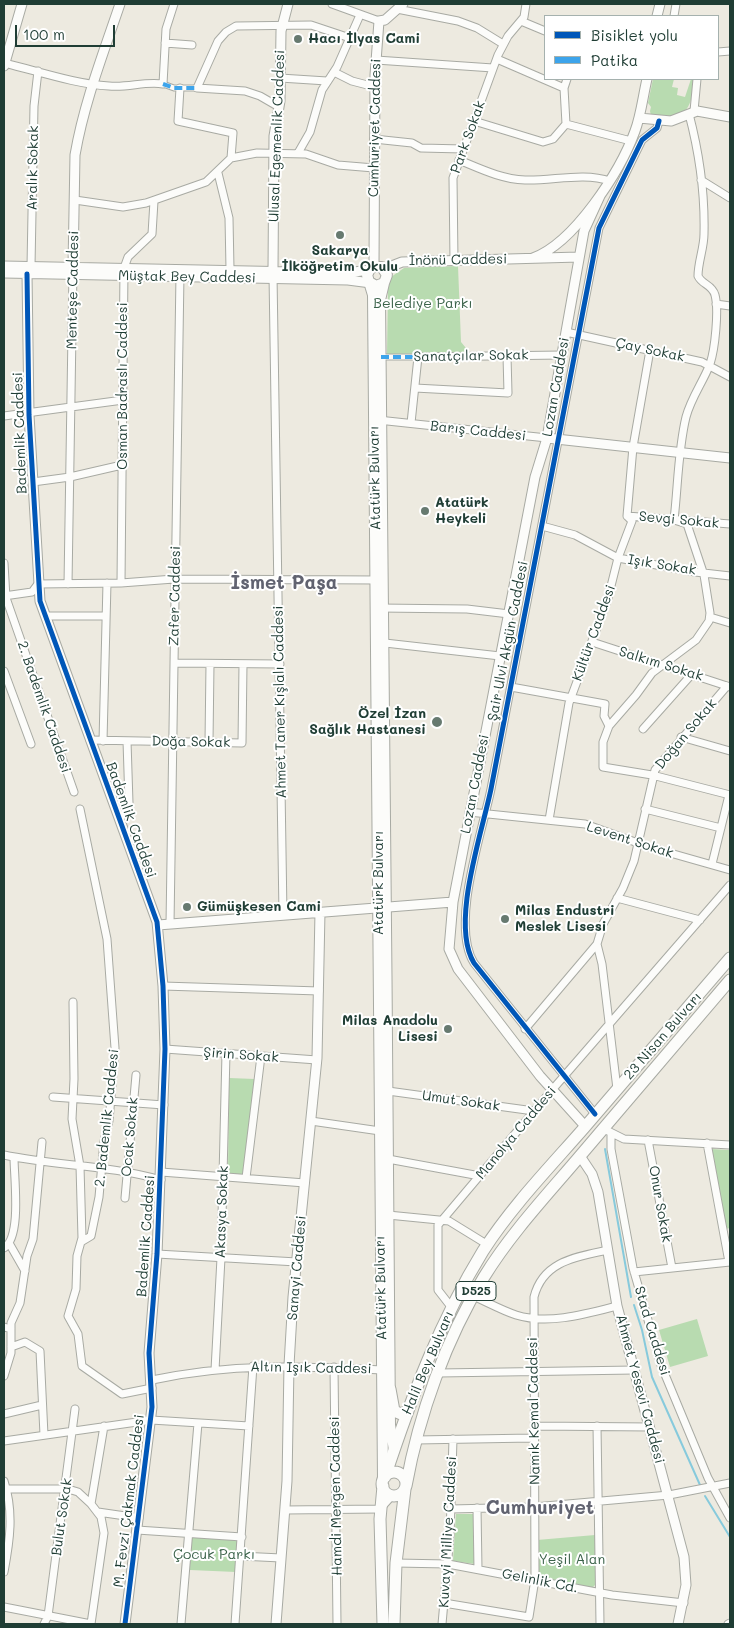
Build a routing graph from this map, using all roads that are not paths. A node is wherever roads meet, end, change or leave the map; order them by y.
1 (22, 4) edge
2 (120, 4) edge
3 (174, 4) edge
4 (288, 4) edge
5 (332, 4) edge
6 (526, 4) edge
7 (400, 6) edge
8 (360, 15) junction
9 (521, 21) junction
10 (379, 22) junction
11 (282, 24) junction
12 (544, 31) edge
13 (350, 38) junction
14 (165, 43) junction
15 (503, 44) junction
16 (192, 46) dead end
17 (497, 59) junction
18 (376, 60) junction
19 (4, 64) edge
20 (493, 68) junction
21 (38, 71) junction
22 (334, 72) junction
23 (280, 78) junction
24 (544, 79) edge
25 (546, 80) edge
26 (567, 80) edge
27 (647, 80) edge
28 (697, 80) edge
29 (327, 82) junction
30 (93, 84) junction
31 (163, 84) junction
32 (375, 87) junction
33 (180, 88) junction
34 (197, 88) junction
35 (564, 88) junction
36 (279, 108) junction
37 (692, 112) junction
38 (730, 117) edge
39 (639, 118) junction
40 (474, 121) junction
41 (659, 121) junction
42 (566, 124) junction
43 (374, 139) junction
44 (631, 141) junction
45 (463, 149) junction
46 (298, 153) junction
47 (274, 154) junction
48 (231, 158) junction
49 (459, 160) junction
50 (374, 168) junction
51 (218, 172) junction
52 (701, 180) junction
53 (610, 181) junction
54 (600, 196) junction
55 (730, 198) edge
56 (75, 200) junction
57 (154, 201) junction
58 (579, 257) junction
59 (533, 258) junction
60 (454, 261) junction
61 (4, 266) edge
62 (376, 268) junction
63 (230, 269) junction
64 (29, 270) junction
65 (73, 271) junction
66 (124, 271) junction
67 (180, 272) junction
68 (4, 273) edge
69 (273, 274) junction
70 (384, 283) junction
71 (370, 284) junction
72 (716, 304) junction
73 (730, 306) edge
74 (566, 332) junction
75 (578, 334) junction
76 (650, 350) junction
77 (562, 355) junction
78 (507, 356) junction
79 (381, 357) junction
80 (418, 357) junction
81 (709, 365) junction
82 (730, 377) edge
83 (415, 388) junction
84 (123, 400) junction
85 (71, 408) junction
86 (29, 412) junction
87 (4, 416) edge
88 (378, 420) junction
89 (412, 423) junction
90 (547, 438) junction
91 (558, 439) junction
92 (633, 447) junction
93 (681, 452) junction
94 (730, 458) edge
95 (122, 465) junction
96 (70, 477) junction
97 (32, 482) junction
98 (627, 516) junction
99 (674, 520) junction
100 (730, 524) edge
101 (542, 526) junction
102 (618, 558) junction
103 (4, 563) edge
104 (703, 572) junction
105 (730, 576) edge
106 (174, 579) junction
107 (380, 580) junction
108 (278, 581) junction
109 (107, 583) junction
110 (121, 583) junction
111 (38, 584) junction
112 (68, 584) junction
113 (5, 596) edge
114 (381, 608) junction
115 (508, 614) junction
116 (46, 616) junction
117 (106, 616) junction
118 (710, 616) junction
119 (730, 623) edge
120 (592, 642) junction
121 (385, 643) junction
122 (500, 656) junction
123 (174, 663) junction
124 (210, 664) junction
125 (243, 664) junction
126 (280, 664) junction
127 (660, 665) junction
128 (4, 671) edge
129 (692, 674) junction
130 (728, 686) edge
131 (511, 687) junction
132 (571, 696) junction
133 (609, 726) junction
134 (644, 729) dead end
135 (681, 737) junction
136 (90, 740) junction
137 (103, 740) junction
138 (127, 741) junction
139 (173, 741) junction
140 (209, 742) junction
141 (30, 744) dead end
142 (730, 752) edge
143 (652, 776) junction
144 (74, 792) dead end
145 (730, 795) edge
146 (645, 809) junction
147 (80, 810) dead end
148 (469, 812) junction
149 (485, 814) junction
150 (119, 818) junction
151 (549, 820) junction
152 (721, 828) junction
153 (638, 843) junction
154 (712, 864) junction
155 (730, 870) edge
156 (730, 885) edge
157 (617, 898) junction
158 (453, 902) junction
159 (383, 907) junction
160 (320, 912) junction
161 (283, 915) junction
162 (700, 920) junction
163 (170, 924) junction
164 (158, 925) junction
165 (597, 944) junction
166 (730, 958) edge
167 (730, 982) edge
168 (164, 986) junction
169 (319, 991) junction
170 (72, 1002) dead end
171 (609, 1025) junction
172 (525, 1029) junction
173 (165, 1049) junction
174 (226, 1054) junction
175 (261, 1056) junction
176 (316, 1060) junction
177 (136, 1075) dead end
178 (564, 1076) junction
179 (617, 1089) junction
180 (552, 1090) junction
181 (388, 1091) junction
182 (53, 1097) dead end
183 (73, 1099) junction
184 (111, 1101) junction
185 (133, 1103) junction
186 (164, 1105) junction
187 (534, 1111) junction
188 (595, 1114) junction
189 (311, 1121) junction
190 (585, 1126) junction
191 (608, 1130) junction
192 (380, 1131) junction
193 (648, 1140) junction
194 (42, 1142) dead end
195 (707, 1143) junction
196 (730, 1145) edge
197 (4, 1155) edge
198 (580, 1156) junction
199 (14, 1157) junction
200 (388, 1159) junction
201 (41, 1163) junction
202 (80, 1166) junction
203 (101, 1168) junction
204 (127, 1171) junction
205 (161, 1176) junction
206 (480, 1176) junction
207 (223, 1177) junction
208 (246, 1178) junction
209 (305, 1183) junction
210 (125, 1198) dead end
211 (388, 1215) junction
212 (445, 1220) junction
213 (81, 1242) junction
214 (7, 1245) edge
215 (488, 1245) junction
216 (608, 1250) junction
217 (157, 1254) junction
218 (221, 1258) junction
219 (297, 1262) junction
220 (730, 1262) edge
221 (672, 1268) junction
222 (25, 1270) junction
223 (634, 1272) junction
224 (473, 1296) junction
225 (617, 1306) junction
226 (452, 1308) junction
227 (533, 1317) junction
228 (8, 1328) edge
229 (11, 1347) junction
230 (289, 1365) junction
231 (253, 1366) junction
232 (334, 1368) junction
233 (215, 1370) junction
234 (382, 1370) junction
235 (635, 1370) junction
236 (535, 1372) junction
237 (439, 1373) junction
238 (4, 1376) edge
239 (152, 1384) junction
240 (390, 1388) junction
241 (42, 1405) junction
242 (75, 1409) dead end
243 (408, 1411) junction
244 (4, 1414) edge
245 (151, 1420) junction
246 (198, 1423) junction
247 (104, 1426) junction
248 (249, 1426) junction
249 (536, 1426) junction
250 (597, 1426) junction
251 (650, 1426) junction
252 (73, 1430) junction
253 (44, 1435) junction
254 (452, 1439) junction
255 (416, 1440) junction
256 (4, 1441) edge
257 (394, 1450) junction
258 (4, 1481) edge
259 (384, 1481) junction
260 (730, 1484) edge
261 (403, 1487) junction
262 (713, 1488) junction
263 (5, 1489) edge
264 (66, 1489) junction
265 (669, 1495) junction
266 (598, 1501) junction
267 (91, 1504) junction
268 (534, 1507) junction
269 (477, 1508) junction
270 (380, 1509) junction
271 (451, 1509) junction
272 (285, 1510) junction
273 (336, 1510) junction
274 (98, 1512) junction
275 (138, 1518) junction
276 (730, 1518) edge
277 (137, 1530) junction
278 (189, 1534) junction
279 (242, 1537) junction
280 (240, 1556) junction
281 (281, 1558) junction
282 (396, 1563) junction
283 (448, 1564) junction
284 (478, 1569) junction
285 (4, 1572) edge
286 (535, 1579) junction
287 (599, 1593) junction
288 (444, 1603) junction
289 (684, 1603) junction
290 (4, 1607) edge
291 (48, 1616) junction
292 (44, 1624) edge
293 (91, 1624) edge
294 (125, 1624) edge
295 (181, 1624) edge
296 (235, 1624) edge
297 (276, 1624) edge
298 (338, 1624) edge
299 (383, 1624) edge
300 (394, 1624) edge
301 (442, 1624) edge
302 (600, 1624) edge
303 (678, 1624) edge

1 - 19 street
2 - 30 street, Menteşe Caddesi
3 - 14 street
4 - 11 street, Ulusal Egemenlik Caddesi
5 - 8 street
6 - 9 street
7 - 10 street
7 - 15 street
8 - 10 street
8 - 13 street
9 - 12 street
9 - 15 street, Park Sokak
10 - 18 street, Cumhuriyet Caddesi
11 - 13 street
11 - 23 street, Ulusal Egemenlik Caddesi
11 - 34 street
13 - 22 street
14 - 16 street
14 - 31 street
15 - 17 street, Park Sokak
17 - 20 street, Park Sokak
17 - 24 street
18 - 20 street
18 - 32 street, Cumhuriyet Caddesi
19 - 21 street
20 - 40 street, Park Sokak
21 - 30 street
21 - 64 street, Aralık Sokak
22 - 29 street
22 - 32 street
23 - 29 street
23 - 36 street, Ulusal Egemenlik Caddesi
25 - 35 street
26 - 35 street
27 - 39 street, İnönü Caddesi
28 - 37 street
29 - 46 street
30 - 31 street
30 - 56 street, Menteşe Caddesi
31 - 33 street
32 - 43 street, Cumhuriyet Caddesi
33 - 34 street
33 - 48 street
34 - 36 street
35 - 42 street
36 - 47 street, Ulusal Egemenlik Caddesi
37 - 38 street
37 - 41 street
37 - 52 street
39 - 41 street
39 - 44 street, İnönü Caddesi
40 - 42 street
40 - 45 street, Park Sokak
41 - 75 street, Şair Ulvi Akgün Caddesi
42 - 44 street
43 - 45 street
43 - 50 street, Cumhuriyet Caddesi
44 - 53 street, İnönü Caddesi
45 - 49 street, Park Sokak
46 - 47 street
46 - 50 street
47 - 48 street
47 - 69 street, Ulusal Egemenlik Caddesi
48 - 51 street
49 - 53 street
49 - 60 street, Park Sokak
50 - 62 street, Cumhuriyet Caddesi
51 - 57 street
51 - 63 street
52 - 55 street
52 - 72 street
53 - 54 street, İnönü Caddesi
54 - 58 street, Lozan Caddesi
54 - 59 street, İnönü Caddesi
56 - 57 street
56 - 65 street, Menteşe Caddesi
57 - 66 street
58 - 59 street, İnönü Caddesi
58 - 74 street, Lozan Caddesi
59 - 60 street, İnönü Caddesi
60 - 62 street, İnönü Caddesi
61 - 64 street, Müştak Bey Caddesi
62 - 69 street, Müştak Bey Caddesi
62 - 70 main road
62 - 71 main road
63 - 67 street, Müştak Bey Caddesi
63 - 69 street, Müştak Bey Caddesi
64 - 65 street, Müştak Bey Caddesi
64 - 68 street, Müştak Bey Caddesi
64 - 86 street, Bademlik Caddesi
65 - 66 street, Müştak Bey Caddesi
65 - 85 street, Menteşe Caddesi
66 - 67 street, Müştak Bey Caddesi
66 - 84 street, Osman Badraslı Caddesi
67 - 69 street, Müştak Bey Caddesi
67 - 106 street, Zafer Caddesi
69 - 71 street, Müştak Bey Caddesi
69 - 108 street, Ahmet Taner Kışlalı Caddesi
70 - 71 main road
70 - 79 main road, Atatürk Bulvarı
71 - 88 main road, Atatürk Bulvarı
72 - 73 street
72 - 81 street
74 - 75 street, Çay Sokak
74 - 77 street, Lozan Caddesi
75 - 76 street, Çay Sokak
75 - 91 street, Şair Ulvi Akgün Caddesi
76 - 81 street, Çay Sokak
76 - 92 street, Kültür Caddesi
77 - 78 street, Sanatçılar Sokak
77 - 90 street, Lozan Caddesi
78 - 80 street, Sanatçılar Sokak
78 - 83 street
79 - 80 street, Sanatçılar Sokak
79 - 88 main road, Atatürk Bulvarı
80 - 83 street
81 - 82 street, Çay Sokak
81 - 93 street
83 - 89 street
84 - 85 street
84 - 95 street, Osman Badraslı Caddesi
85 - 86 street
85 - 96 street, Menteşe Caddesi
86 - 87 street
86 - 97 street, Bademlik Caddesi
88 - 89 street, Barış Caddesi
88 - 107 main road, Atatürk Bulvarı
89 - 90 street, Barış Caddesi
90 - 91 street, Barış Caddesi
90 - 115 street, Lozan Caddesi
91 - 92 street, Barış Caddesi
91 - 101 street, Şair Ulvi Akgün Caddesi
92 - 93 street, Barış Caddesi
92 - 98 street, Kültür Caddesi
93 - 94 street, Barış Caddesi
93 - 99 street
95 - 96 street
95 - 110 street, Osman Badraslı Caddesi
96 - 97 street
96 - 112 street, Menteşe Caddesi
97 - 111 street, Bademlik Caddesi
98 - 99 street, Sevgi Sokak
98 - 102 street, Kültür Caddesi
99 - 100 street, Sevgi Sokak
99 - 104 street
101 - 102 street, Işık Sokak
101 - 131 street, Şair Ulvi Akgün Caddesi
102 - 104 street, Işık Sokak
102 - 120 street, Kültür Caddesi
103 - 113 street, 2. Bademlik Caddesi
104 - 105 street, Işık Sokak
104 - 118 street
106 - 108 street
106 - 110 street
106 - 123 street, Zafer Caddesi
107 - 108 street
107 - 114 main road, Atatürk Bulvarı
108 - 126 street, Ahmet Taner Kışlalı Caddesi
109 - 110 street
109 - 112 street
109 - 117 street
111 - 112 street
111 - 113 street
111 - 116 street, Bademlik Caddesi
113 - 144 street, 2. Bademlik Caddesi
114 - 115 street
114 - 121 main road, Atatürk Bulvarı
114 - 159 main road, Atatürk Bulvarı
115 - 122 street, Lozan Caddesi
116 - 117 street
116 - 136 street, Bademlik Caddesi
117 - 137 street
118 - 119 street
118 - 127 street
120 - 127 street, Salkım Sokak
120 - 132 street, Kültür Caddesi
121 - 122 street
121 - 159 main road, Atatürk Bulvarı
122 - 148 street, Lozan Caddesi
123 - 124 street
123 - 139 street, Zafer Caddesi
124 - 125 street
124 - 140 street
125 - 126 street
125 - 140 street, Doğa Sokak
126 - 161 street, Ahmet Taner Kışlalı Caddesi
127 - 129 street, Salkım Sokak
127 - 133 street
128 - 141 street
129 - 130 street, Salkım Sokak
129 - 134 street
130 - 135 street, Doğan Sokak
131 - 132 street
131 - 149 street, Şair Ulvi Akgün Caddesi
132 - 133 street
132 - 151 street, Kültür Caddesi
133 - 143 street
135 - 142 street
135 - 143 street, Doğan Sokak
136 - 137 street, Doğa Sokak
136 - 150 street, Bademlik Caddesi
137 - 138 street, Doğa Sokak
138 - 139 street, Doğa Sokak
138 - 150 street
139 - 140 street, Doğa Sokak
139 - 163 street, Zafer Caddesi
143 - 145 street
143 - 146 street, Doğan Sokak
145 - 152 street
146 - 152 street
146 - 153 street, Doğan Sokak
147 - 184 street, 2. Bademlik Caddesi
148 - 149 street, Levent Sokak
148 - 158 street, Lozan Caddesi
149 - 151 street, Levent Sokak
149 - 172 street, Şair Ulvi Akgün Caddesi
150 - 164 street, Bademlik Caddesi
151 - 153 street, Levent Sokak
152 - 154 street
153 - 154 street, Levent Sokak
153 - 157 street, Doğan Sokak
154 - 155 street, Levent Sokak
156 - 162 street, Manolya Caddesi
157 - 162 street
157 - 165 street, Doğan Sokak
158 - 159 street
158 - 180 street, Lozan Caddesi
159 - 160 street
159 - 181 main road, Atatürk Bulvarı
159 - 192 main road, Atatürk Bulvarı
160 - 161 street
160 - 169 street, Sanayi Caddesi
161 - 163 street
162 - 171 street, Manolya Caddesi
163 - 164 street
164 - 168 street, Bademlik Caddesi
165 - 171 street
165 - 172 street
166 - 179 highway, 23 Nisan Bulvarı / D525
167 - 191 highway, D525
168 - 169 street
168 - 173 street, Bademlik Caddesi
169 - 176 street, Sanayi Caddesi
170 - 183 street, Altın Işık Caddesi
171 - 178 street, Manolya Caddesi
171 - 179 street
172 - 178 street, Şair Ulvi Akgün Caddesi
173 - 174 street, Şirin Sokak
173 - 186 street, Bademlik Caddesi
174 - 175 street, Şirin Sokak
174 - 207 street, Akasya Sokak
175 - 176 street, Şirin Sokak
175 - 208 street, Akasya Sokak
176 - 189 street, Sanayi Caddesi
177 - 185 street, Ocak Sokak
178 - 180 street, Manolya Caddesi
178 - 188 street, Şair Ulvi Akgün Caddesi
179 - 188 highway, 23 Nisan Bulvarı / D525
180 - 187 street, Manolya Caddesi
180 - 190 street, Lozan Caddesi
181 - 187 street, Umut Sokak
181 - 200 main road, Atatürk Bulvarı
182 - 183 street
183 - 184 street
183 - 202 street, Altın Işık Caddesi
184 - 185 street
184 - 203 street, 2. Bademlik Caddesi
185 - 186 street
185 - 204 street, Ocak Sokak
186 - 205 street, Bademlik Caddesi
187 - 206 street, Manolya Caddesi
188 - 190 highway, Halil Bey Bulvarı / D525
189 - 192 street
189 - 209 street, Sanayi Caddesi
190 - 215 highway, Halil Bey Bulvarı / D525
191 - 193 street
191 - 198 highway, Halil Bey Bulvarı / D525
191 - 223 street, Stad Caddesi
192 - 234 main road, Atatürk Bulvarı
193 - 195 street
193 - 221 street, Onur Sokak
194 - 201 street
195 - 196 street
195 - 220 street
197 - 199 street
198 - 216 street, Ahmet Yesevi Caddesi
198 - 224 highway, Halil Bey Bulvarı / D525
199 - 201 street
199 - 214 street
200 - 206 street
200 - 211 main road, Atatürk Bulvarı
201 - 202 street
201 - 222 street
202 - 203 street
202 - 213 street, Altın Işık Caddesi
203 - 204 street
203 - 213 street, 2. Bademlik Caddesi
204 - 205 street
204 - 210 street, Ocak Sokak
205 - 207 street
205 - 217 street, Bademlik Caddesi
206 - 212 street, Manolya Caddesi
207 - 208 street
207 - 218 street, Akasya Sokak
208 - 209 street
209 - 219 street, Sanayi Caddesi
211 - 212 street
211 - 240 main road, Atatürk Bulvarı
212 - 215 street
212 - 226 street, Manolya Caddesi
213 - 239 street, Altın Işık Caddesi
214 - 222 street
215 - 226 highway, Halil Bey Bulvarı / D525
216 - 225 street, Ahmet Yesevi Caddesi
216 - 227 street, Namık Kemal Caddesi
217 - 218 street
217 - 239 street, Bademlik Caddesi
218 - 219 street
218 - 233 street, Akasya Sokak
219 - 230 street, Sanayi Caddesi
220 - 221 street
221 - 223 street
222 - 228 street
223 - 262 street, Stad Caddesi
224 - 227 street
224 - 237 highway, Halil Bey Bulvarı / D525
225 - 227 street
225 - 235 street, Ahmet Yesevi Caddesi
226 - 243 highway, Halil Bey Bulvarı / D525
227 - 236 street, Namık Kemal Caddesi
228 - 229 street
229 - 238 street
229 - 241 street
230 - 231 street, Altın Işık Caddesi
230 - 232 street, Altın Işık Caddesi
230 - 272 street, Sanayi Caddesi
231 - 233 street, Altın Işık Caddesi
231 - 248 street
232 - 234 street, Altın Işık Caddesi
232 - 273 street, Hamdi Mergen Caddesi
233 - 239 street, Altın Işık Caddesi
234 - 259 main road, Atatürk Bulvarı
235 - 236 street
235 - 251 street, Ahmet Yesevi Caddesi
236 - 237 street
236 - 249 street, Namık Kemal Caddesi
237 - 255 highway, Halil Bey Bulvarı / D525
239 - 245 street, M. Fevzi Çakmak Caddesi
240 - 243 highway
240 - 257 main road, Atatürk Bulvarı
241 - 244 street
241 - 253 street
242 - 252 street, Bulut Sokak
243 - 257 highway, Halil Bey Bulvarı / D525
245 - 246 street
245 - 247 street
245 - 275 street, M. Fevzi Çakmak Caddesi
246 - 248 street
246 - 278 street
247 - 252 street
247 - 267 street
248 - 279 street
249 - 250 street
249 - 254 street
249 - 268 street, Namık Kemal Caddesi
250 - 251 street
250 - 266 street
251 - 265 street, Ahmet Yesevi Caddesi
252 - 253 street
252 - 264 street, Bulut Sokak
253 - 256 street
254 - 255 street
254 - 271 street, Kuvayi Milliye Caddesi
255 - 261 highway, Halil Bey Bulvarı / D525
257 - 259 highway, Halil Bey Bulvarı / D525
257 - 261 highway
258 - 263 street
259 - 261 highway
259 - 261 highway
259 - 270 highway, Halil Bey Bulvarı / D525
260 - 262 street
261 - 270 street
261 - 282 highway, Halil Bey Bulvarı / D525
262 - 265 street
262 - 276 street, Stad Caddesi
263 - 264 street
263 - 285 street
264 - 267 street
264 - 291 street, Bulut Sokak
265 - 266 street
265 - 289 street, Ahmet Yesevi Caddesi
266 - 268 street
266 - 287 street
267 - 274 street
268 - 269 street
268 - 286 street, Namık Kemal Caddesi
269 - 271 street
269 - 284 street
270 - 273 street
270 - 299 highway, Halil Bey Bulvarı / D525
271 - 283 street, Kuvayi Milliye Caddesi
272 - 273 street
272 - 281 street, Sanayi Caddesi
273 - 298 street, Hamdi Mergen Caddesi
274 - 275 street
274 - 293 street
275 - 277 street, M. Fevzi Çakmak Caddesi
277 - 278 street
277 - 294 street, M. Fevzi Çakmak Caddesi
278 - 279 street
278 - 295 street
279 - 280 street
280 - 281 street
280 - 296 street
281 - 297 street, Sanayi Caddesi
282 - 283 street, Gelinlik Cd.
282 - 300 highway, Halil Bey Bulvarı / D525
283 - 284 street, Gelinlik Cd.
283 - 288 street, Kuvayi Milliye Caddesi
284 - 286 street, Gelinlik Cd.
286 - 287 street, Gelinlik Cd.
286 - 288 street, Namık Kemal Caddesi
287 - 289 street, Gelinlik Cd.
287 - 302 street
288 - 301 street, Kuvayi Milliye Caddesi
289 - 303 street, Ahmet Yesevi Caddesi
290 - 291 street
291 - 292 street, Bulut Sokak
291 - 293 street

